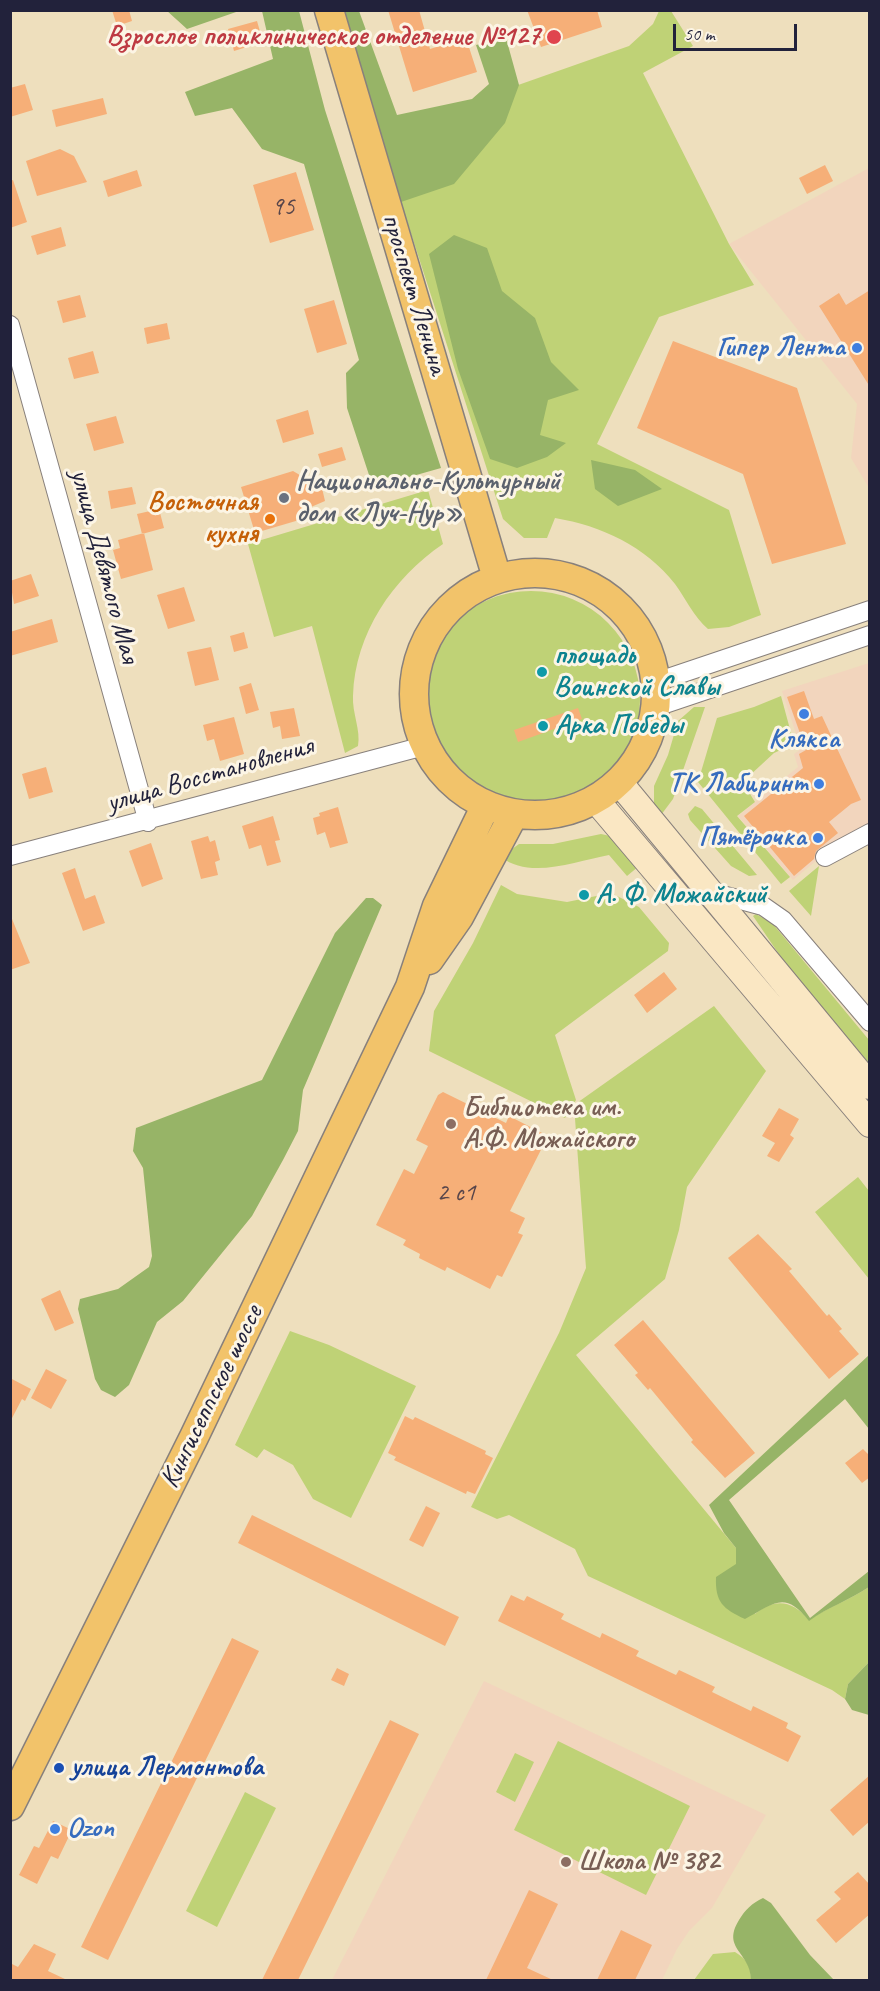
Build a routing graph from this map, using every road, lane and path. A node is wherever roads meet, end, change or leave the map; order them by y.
1 (328, 10) edge
2 (10, 325) edge
3 (498, 578) junction
4 (870, 610) edge
5 (870, 635) edge
6 (656, 695) junction
7 (424, 746) junction
8 (618, 782) junction
9 (595, 799) junction
10 (486, 805) junction
11 (514, 814) junction
12 (148, 822) junction
13 (870, 833) edge
14 (10, 856) edge
15 (825, 857) dead end
16 (711, 892) junction
17 (410, 987) junction
18 (870, 1022) edge
19 (870, 1086) edge
20 (870, 1124) edge
21 (10, 1806) edge

1 - 3 main road, проспект Ленина
2 - 12 street, улица Девятого Мая
3 - 6 main road
3 - 7 main road
4 - 6 street
5 - 6 street
6 - 8 main road
7 - 10 main road
7 - 12 street, улица Восстановления
8 - 9 main road
8 - 16 main road
9 - 11 main road
9 - 20 main road
10 - 11 main road
10 - 17 main road, Кингисеппское шоссе
11 - 17 main road, Кингисеппское шоссе
12 - 14 street, улица Восстановления
13 - 15 street
16 - 18 street
16 - 19 main road
17 - 21 main road, Кингисеппское шоссе

